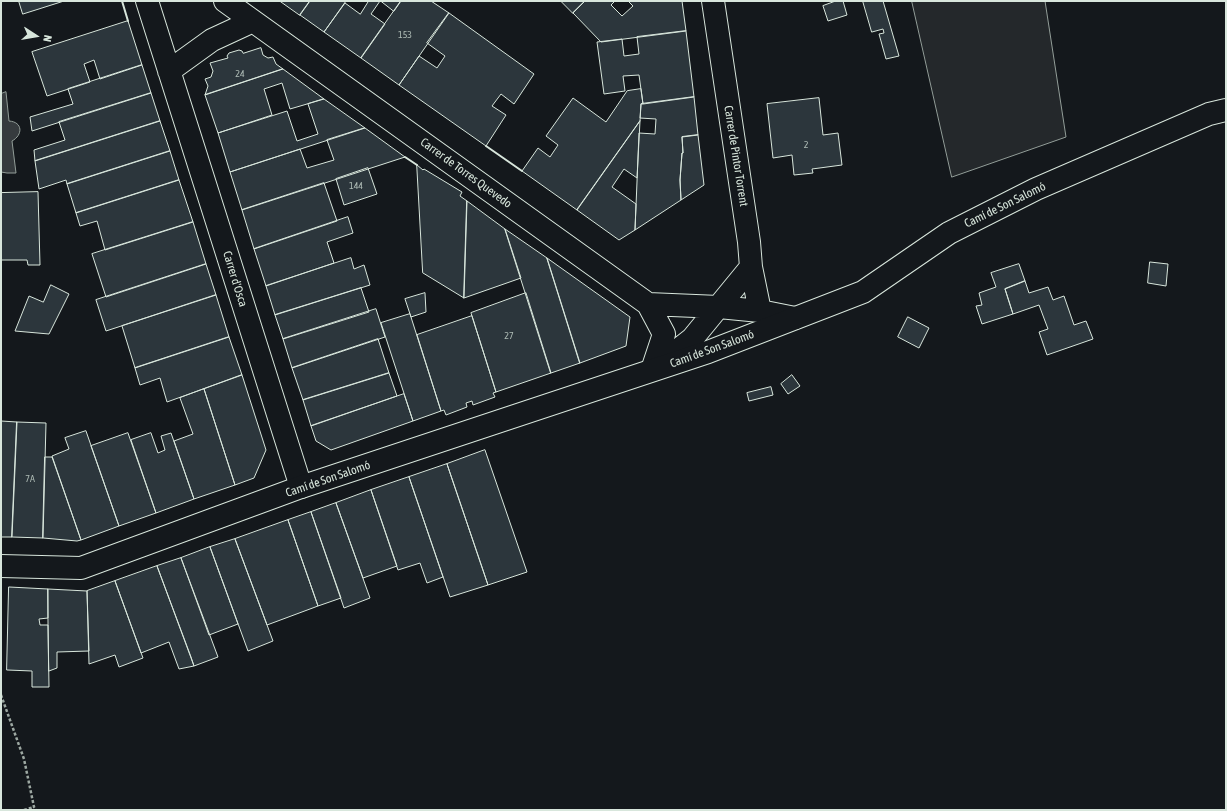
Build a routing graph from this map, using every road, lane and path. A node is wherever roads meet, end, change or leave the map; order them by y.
1 (147, 1) edge
2 (225, 1) edge
3 (713, 1) edge
4 (253, 21) junction
5 (169, 71) junction
6 (1226, 100) edge
7 (1217, 112) edge
8 (752, 267) junction
9 (648, 304) junction
10 (719, 307) junction
11 (760, 311) junction
12 (795, 318) junction
13 (652, 370) junction
14 (301, 488) junction
15 (1, 566) edge
16 (1, 696) edge
17 (35, 809) edge
18 (24, 810) edge

1 - 5 street, Carrer d'Osca
2 - 4 street, Carrer de Torres Quevedo
3 - 8 street, Carrer de Pintor Torrent
4 - 5 street
4 - 9 street, Carrer de Torres Quevedo
5 - 14 street, Carrer d'Osca
6 - 7 street, Camí de Son Salomó
7 - 12 street, Camí de Son Salomó
8 - 10 street, Camí de Son Salomó
8 - 11 street, Carrer de Pintor Torrent
9 - 10 street, Camí de Son Salomó
9 - 13 street, Carrer de Torres Quevedo
10 - 11 street, Camí de Son Salomó
10 - 13 street, Camí de Son Salomó
11 - 12 street, Camí de Son Salomó
12 - 13 street, Camí de Son Salomó
13 - 14 street, Camí de Son Salomó
14 - 15 street, Camí de Son Salomó
16 - 17 path
17 - 18 path

